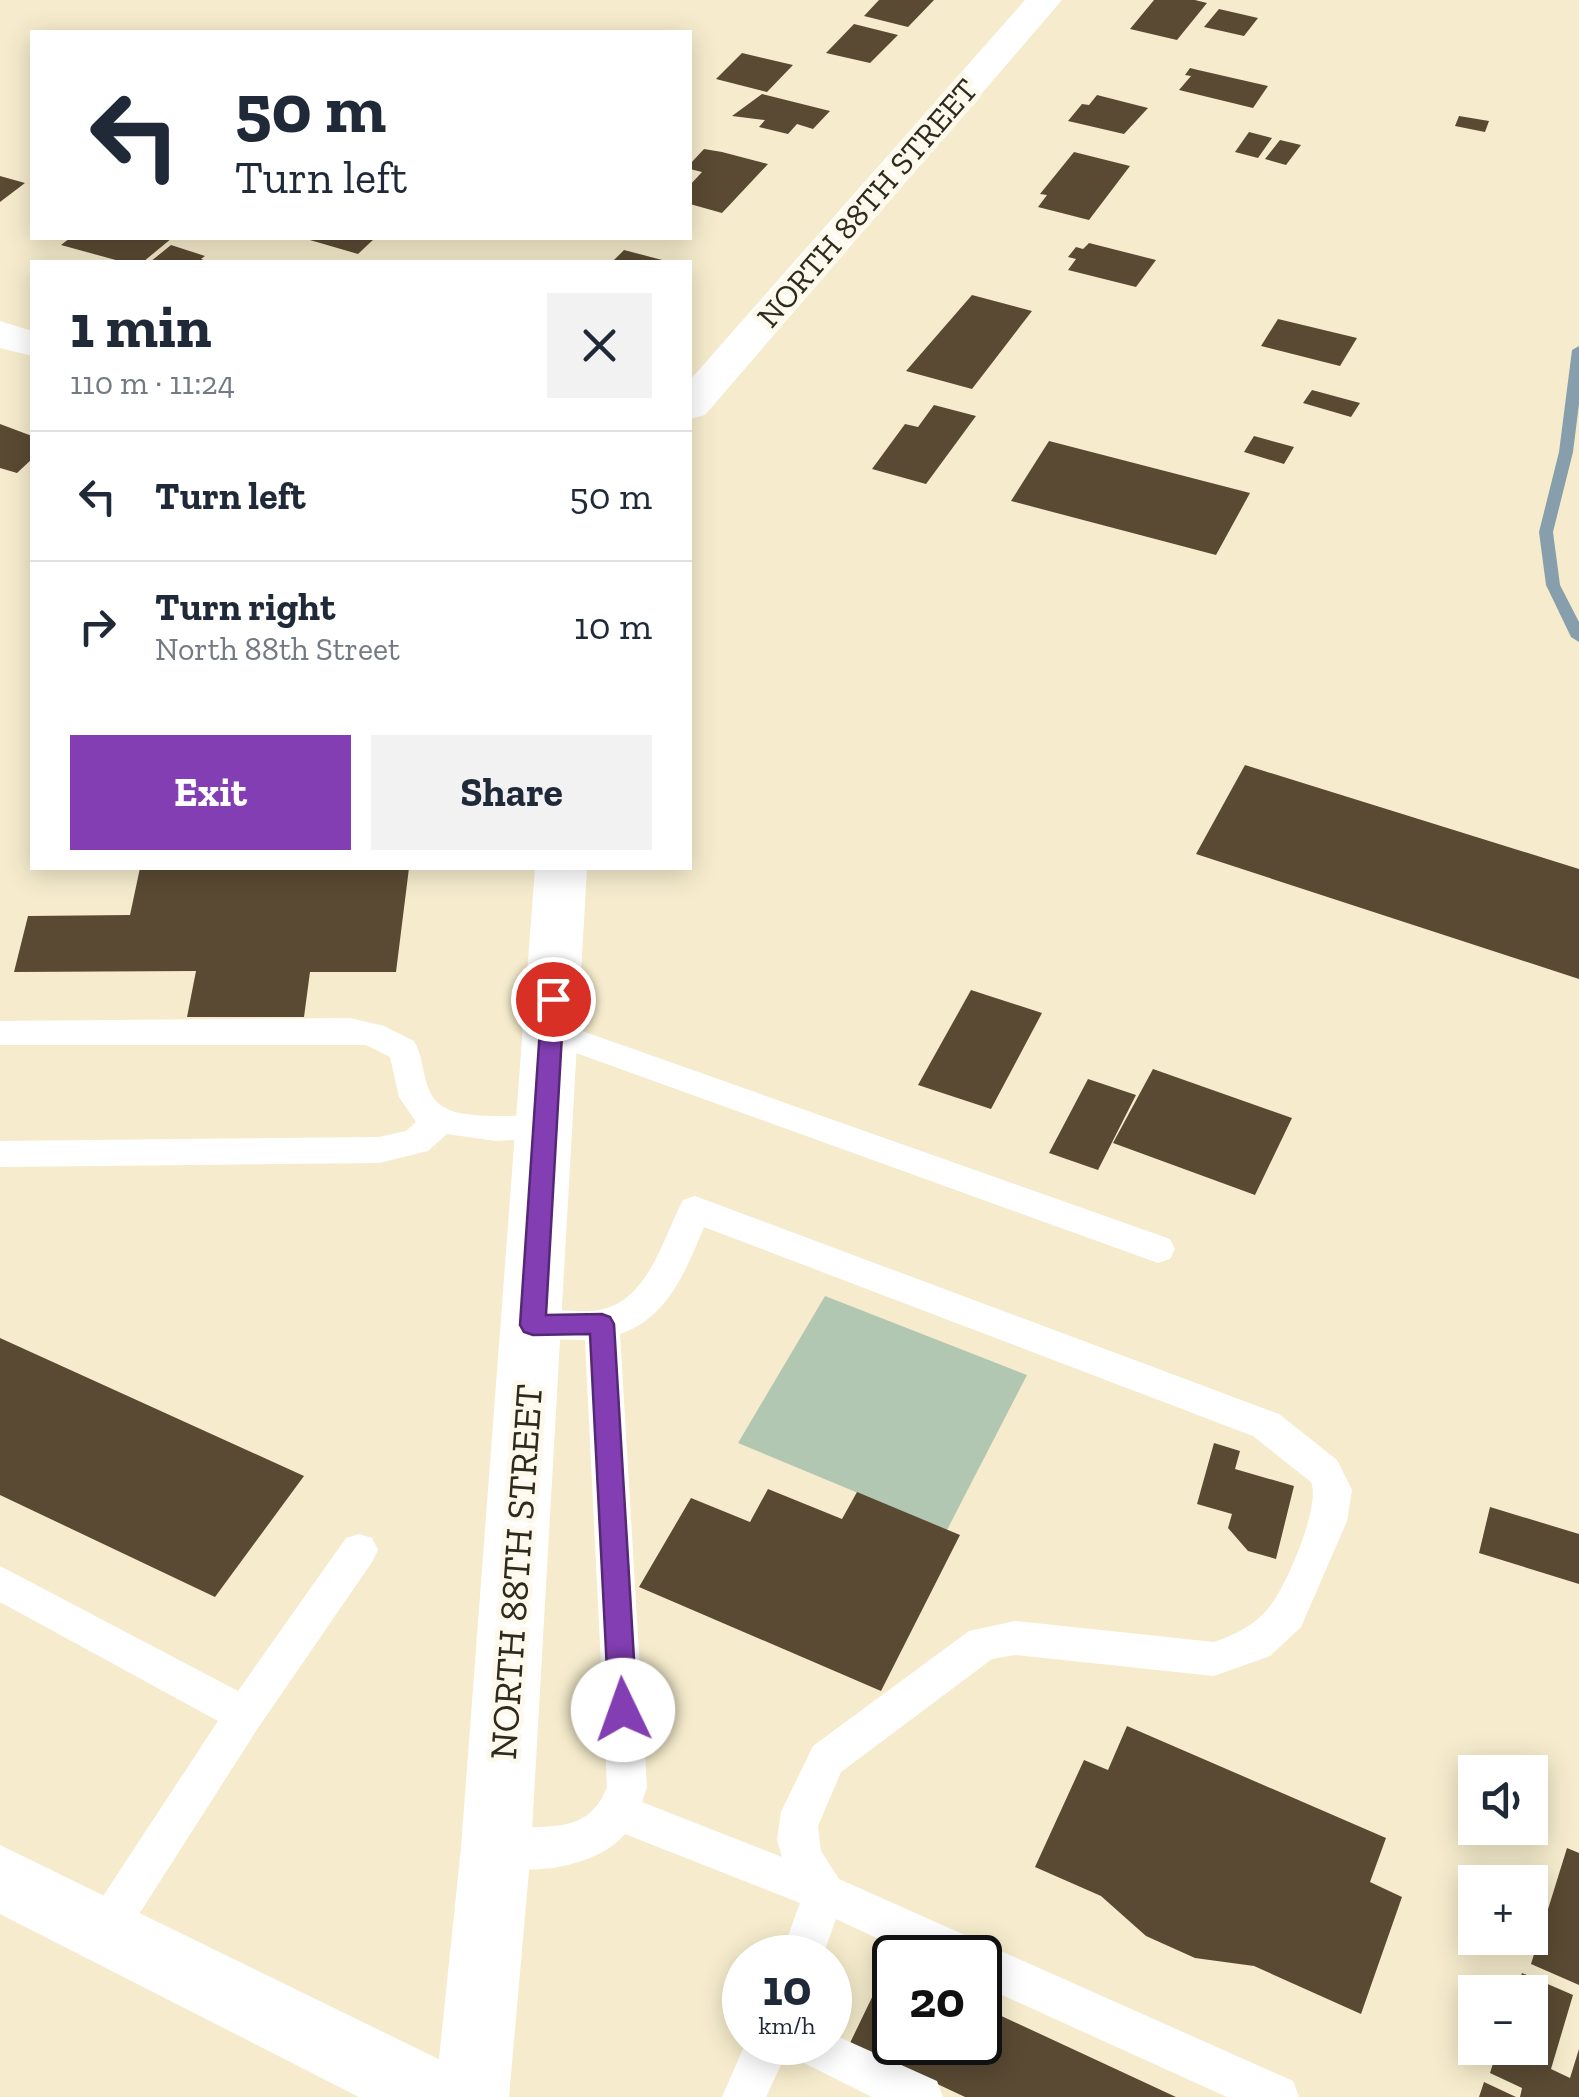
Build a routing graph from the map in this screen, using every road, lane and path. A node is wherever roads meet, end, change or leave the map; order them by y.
1 (1044, 0) edge
2 (0, 334) edge
3 (30, 343) edge
4 (692, 404) edge
5 (562, 870) edge
6 (551, 1032) junction
7 (0, 1033) edge
8 (442, 1120) junction
9 (545, 1128) junction
10 (0, 1154) edge
11 (1158, 1249) dead end
12 (602, 1324) junction
13 (533, 1325) junction
14 (359, 1550) dead end
15 (0, 1583) edge
16 (244, 1715) junction
17 (620, 1813) junction
18 (496, 1848) junction
19 (0, 1878) edge
20 (824, 1894) junction
21 (105, 1930) junction
22 (809, 1935) edge
23 (915, 1935) edge
24 (1002, 1974) edge
25 (759, 2065) edge
26 (851, 2065) edge
27 (437, 2097) edge
28 (472, 2097) edge
29 (744, 2097) edge
30 (920, 2097) edge
31 (1278, 2097) edge

1 - 4 street, NORTH 88TH STREET
2 - 3 street
5 - 6 street, NORTH 88TH STREET
6 - 9 street, NORTH 88TH STREET
6 - 11 lane
7 - 8 lane
8 - 9 lane
8 - 10 lane
9 - 13 street, NORTH 88TH STREET
12 - 13 lane
12 - 17 lane
12 - 20 lane
13 - 18 street, NORTH 88TH STREET
14 - 16 lane
15 - 16 lane
16 - 21 lane
17 - 18 lane
17 - 20 lane
18 - 28 street, NORTH 88TH STREET
19 - 21 street
20 - 22 lane
20 - 23 lane
21 - 27 street
24 - 31 lane
25 - 29 lane
26 - 30 lane

